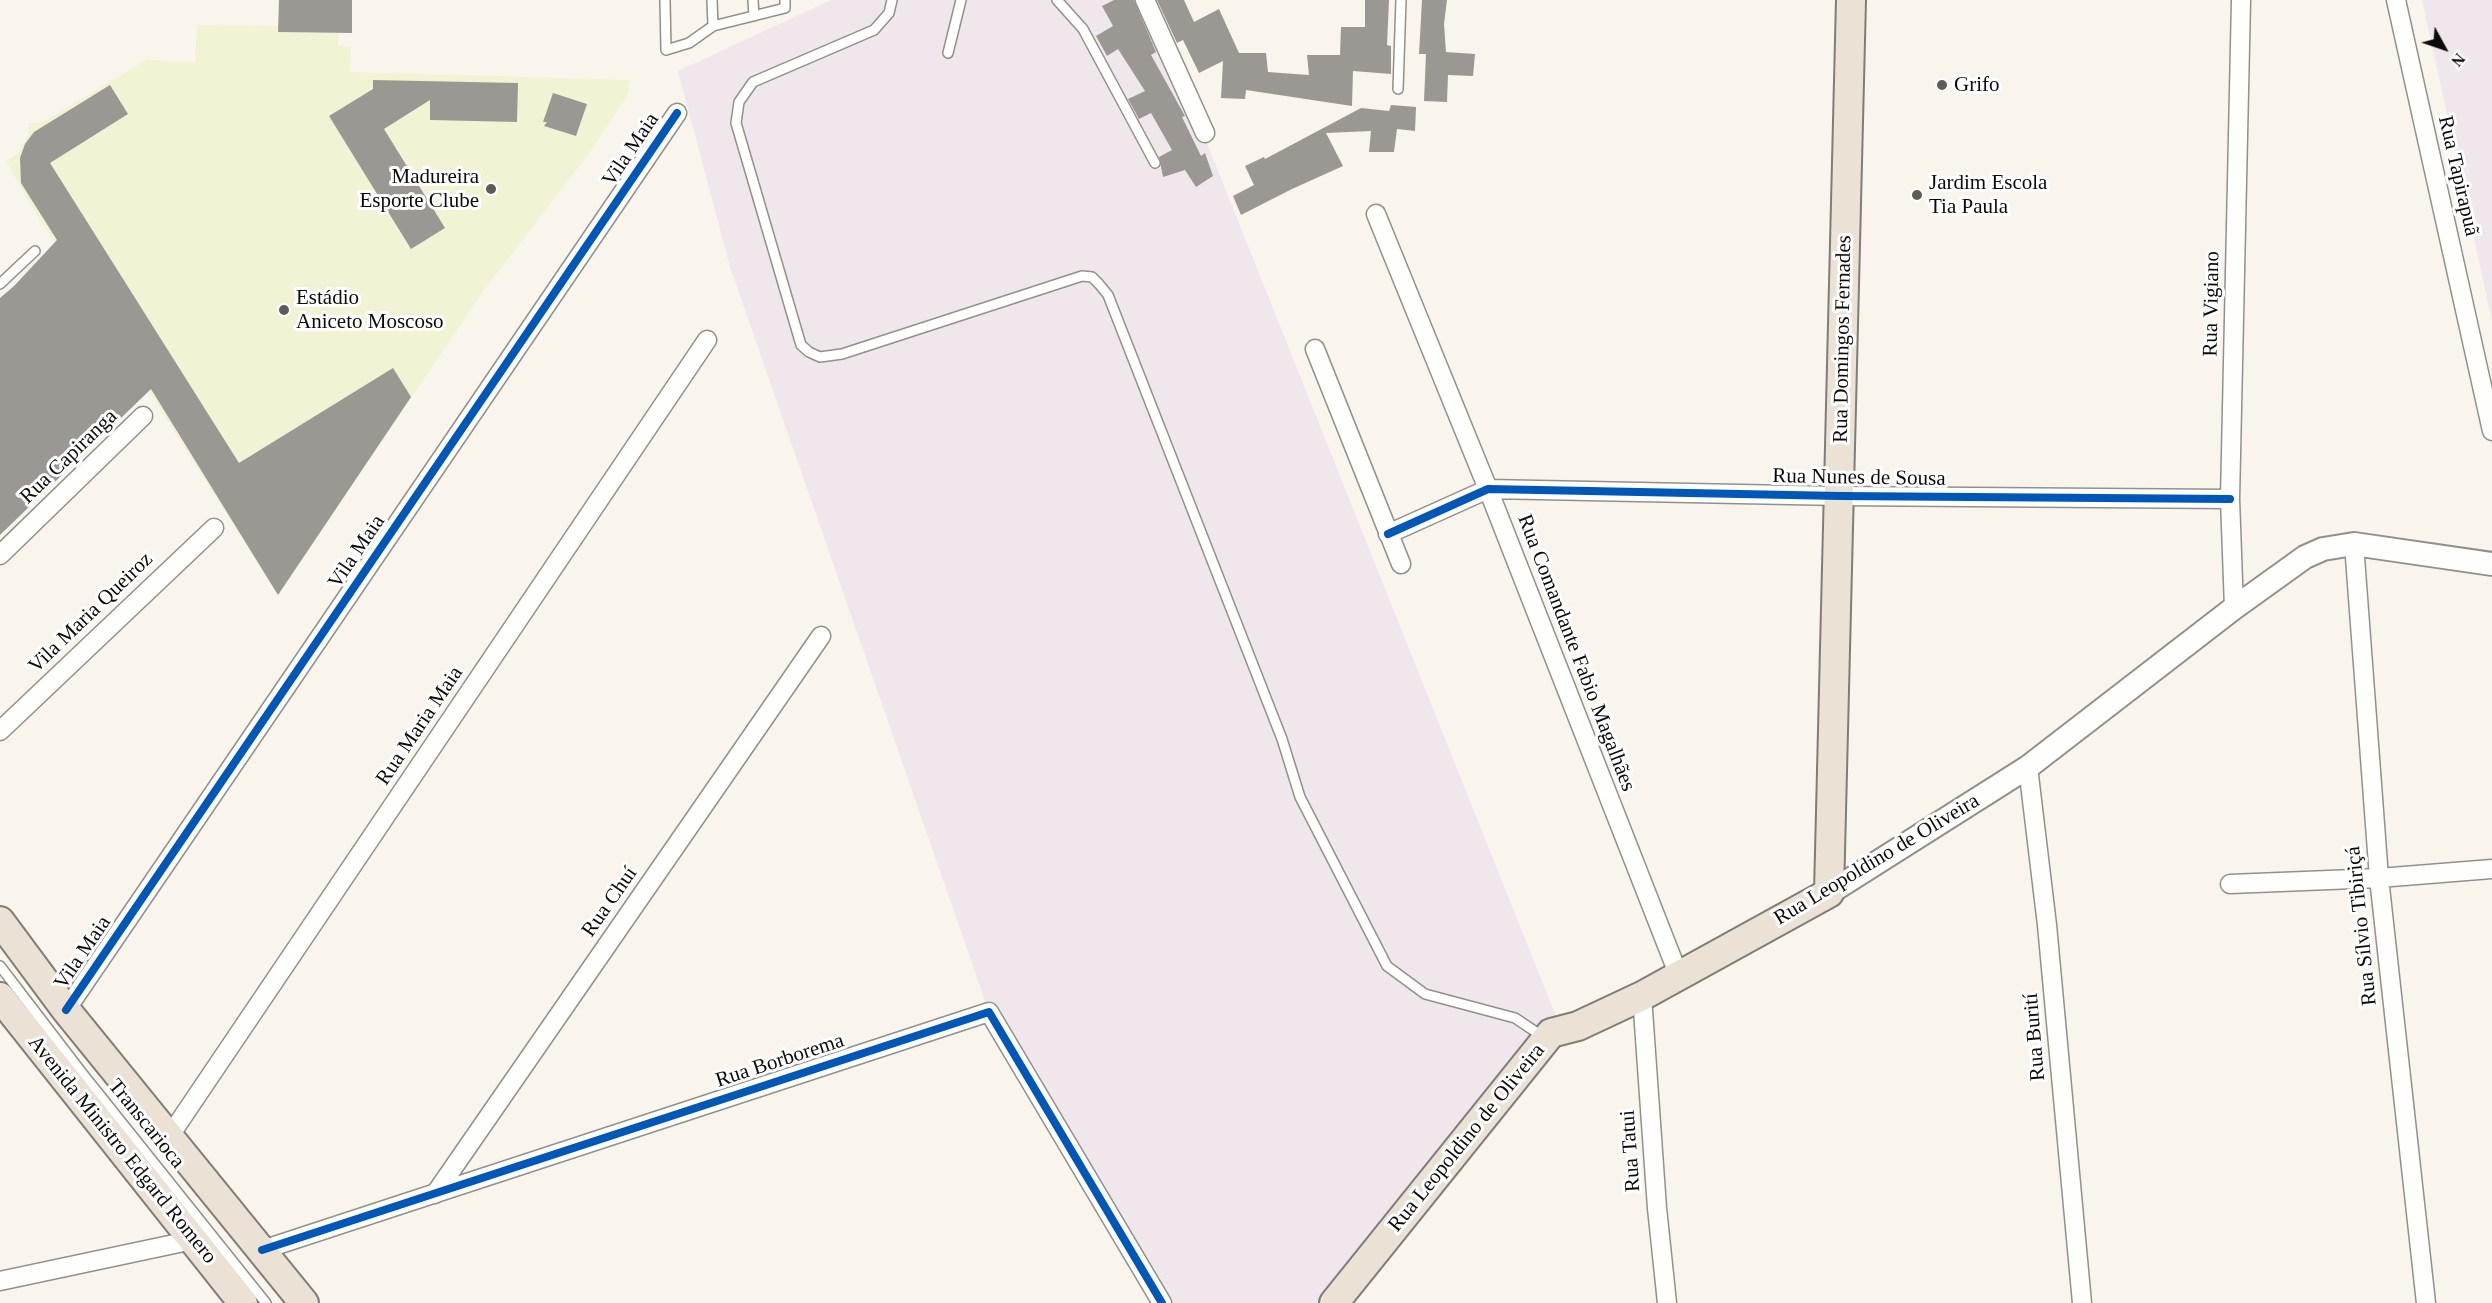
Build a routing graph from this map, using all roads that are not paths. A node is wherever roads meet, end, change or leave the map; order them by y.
1 (665, 0) edge
2 (712, 0) edge
3 (753, 0) edge
4 (785, 0) edge
5 (892, 0) edge
6 (961, 0) edge
7 (1057, 0) edge
8 (1145, 0) edge
9 (1401, 0) edge
10 (1851, 0) edge
11 (2241, 0) edge
12 (2396, 0) edge
13 (754, 16) junction
14 (712, 26) junction
15 (948, 53) dead end
16 (1398, 89) dead end
17 (677, 113) dead end
18 (1205, 133) dead end
19 (1155, 162) dead end
20 (1376, 214) dead end
21 (35, 251) dead end
22 (0, 284) edge
23 (707, 340) dead end
24 (1315, 349) dead end
25 (143, 416) dead end
26 (2492, 431) edge
27 (1488, 489) junction
28 (1840, 496) junction
29 (2230, 499) junction
30 (213, 528) dead end
31 (1388, 534) junction
32 (2354, 544) junction
33 (0, 555) edge
34 (1401, 564) dead end
35 (2492, 564) edge
36 (2234, 608) junction
37 (821, 636) dead end
38 (0, 731) edge
39 (2028, 767) junction
40 (2492, 869) edge
41 (2379, 878) junction
42 (2230, 884) dead end
43 (1828, 893) junction
44 (0, 921) edge
45 (0, 966) edge
46 (1679, 976) junction
47 (1642, 996) junction
48 (0, 997) edge
49 (66, 1010) junction
50 (1551, 1033) junction
51 (169, 1137) junction
52 (435, 1194) junction
53 (194, 1240) junction
54 (262, 1250) junction
55 (0, 1281) edge
56 (243, 1303) edge
57 (266, 1303) edge
58 (304, 1303) edge
59 (1162, 1303) edge
60 (1334, 1303) edge
61 (1667, 1303) edge
62 (2082, 1303) edge
63 (2426, 1303) edge

1 - 14 lane
2 - 14 lane
3 - 13 lane
4 - 13 lane
5 - 50 lane
6 - 15 lane
7 - 19 lane
8 - 18 street
9 - 16 lane
10 - 28 main road, Rua Domingos Fernades
11 - 29 street, Rua Vigiano
12 - 26 street, Rua Tapirapuã
13 - 14 lane
17 - 49 street, Vila Maia
20 - 27 street, Rua Comandante Fabio Magalhães
21 - 22 lane
23 - 51 street, Rua Maria Maia
24 - 31 street
25 - 33 street, Rua Capiranga
27 - 28 street, Rua Nunes de Sousa
27 - 31 street
27 - 46 street, Rua Comandante Fabio Magalhães
28 - 29 street, Rua Nunes de Sousa
28 - 43 main road, Rua Domingos Fernades
29 - 36 street, Rua Vigiano
30 - 38 street, Vila Maria Queiroz
31 - 34 street
32 - 35 street, Rua Leopoldino de Oliveira
32 - 36 street, Rua Leopoldino de Oliveira
32 - 41 street, Rua Sílvio Tibiriçá
36 - 39 street, Rua Leopoldino de Oliveira
37 - 52 street, Rua Chuí
39 - 43 street, Rua Leopoldino de Oliveira
39 - 62 street, Rua Burití
40 - 41 street
41 - 42 street
41 - 63 street, Rua Sílvio Tibiriçá
43 - 46 main road, Rua Leopoldino de Oliveira
44 - 49 main road
45 - 57 lane, Transcarioca
46 - 47 main road, Rua Leopoldino de Oliveira
47 - 50 main road, Rua Leopoldino de Oliveira
47 - 61 street, Rua Tatui
48 - 53 main road, Avenida Ministro Edgard Romero
49 - 51 main road
50 - 60 main road, Rua Leopoldino de Oliveira
51 - 54 main road
52 - 54 street, Rua Borborema
52 - 59 street, Rua Borborema
53 - 55 street
53 - 56 main road, Avenida Ministro Edgard Romero
54 - 58 main road

